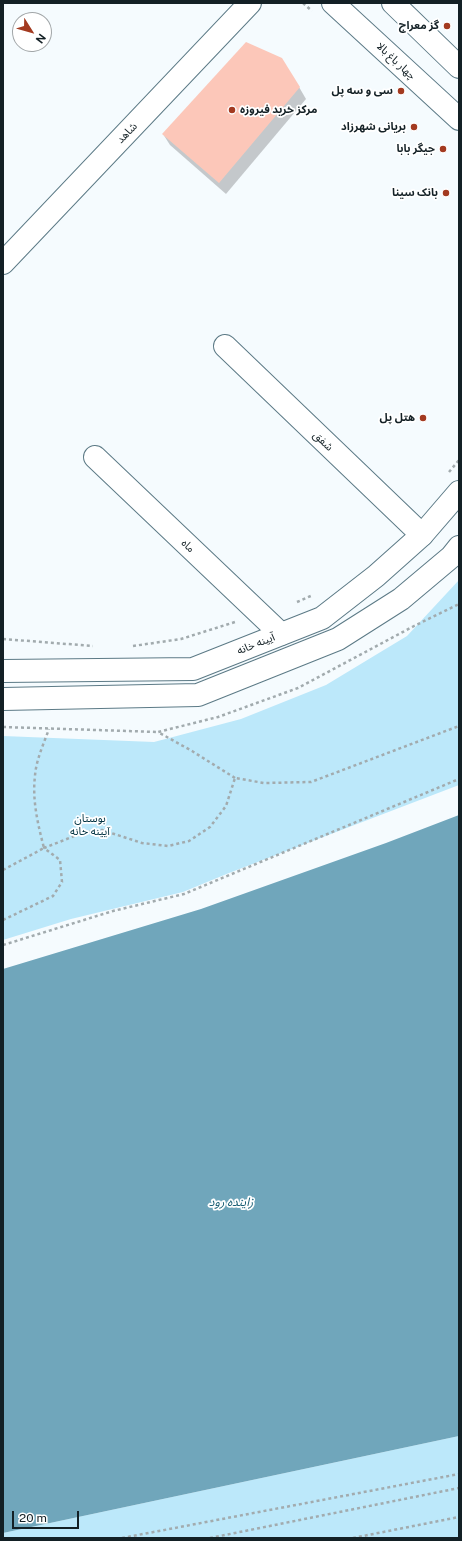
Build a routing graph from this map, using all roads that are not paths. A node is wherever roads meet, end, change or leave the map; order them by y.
1 (250, 3) edge
2 (334, 3) edge
3 (393, 3) edge
4 (459, 67) edge
5 (459, 120) edge
6 (3, 263) edge
7 (225, 346) dead end
8 (95, 457) dead end
9 (459, 492) edge
10 (422, 535) junction
11 (459, 547) edge
12 (281, 634) junction
13 (3, 671) edge
14 (3, 699) edge

1 - 6 main road, شاهد
2 - 5 main road, چهار باغ بالا
3 - 4 main road
7 - 10 main road, شفق
8 - 12 main road, ماه
9 - 10 main road, آیینه خانه
10 - 12 main road, آیینه خانه
11 - 14 main road
12 - 13 main road, آیینه خانه

